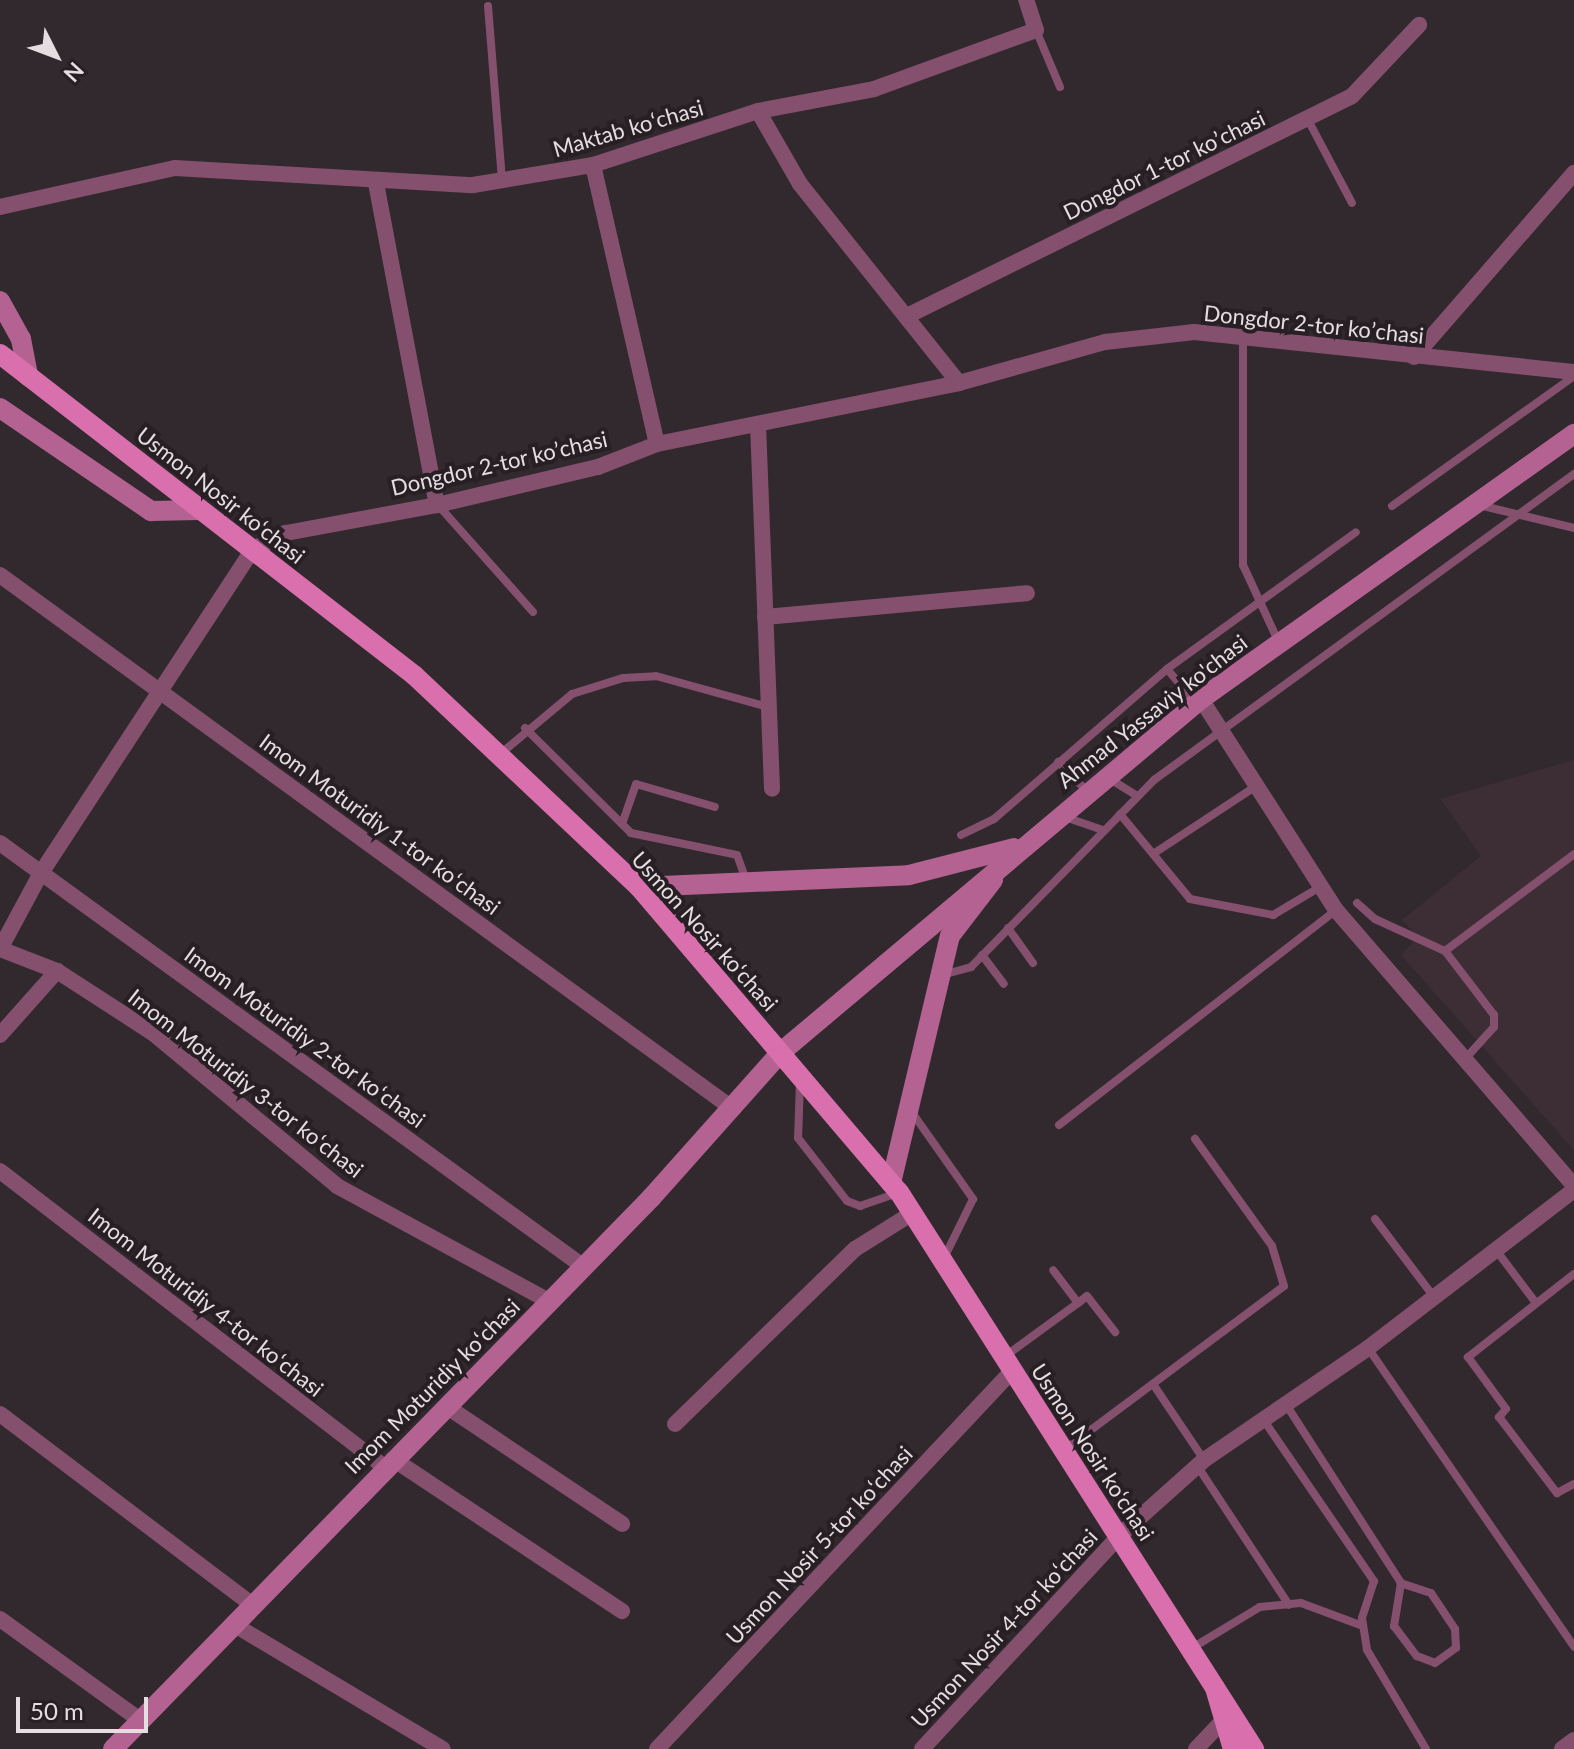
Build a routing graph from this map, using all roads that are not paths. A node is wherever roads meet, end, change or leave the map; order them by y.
1 (1026, 0) edge
2 (488, 6) dead end
3 (1419, 25) dead end
4 (1036, 30) junction
5 (1060, 87) dead end
6 (758, 111) junction
7 (1307, 118) junction
8 (593, 165) junction
9 (1574, 173) edge
10 (502, 182) junction
11 (376, 183) junction
12 (1352, 203) dead end
13 (0, 207) edge
14 (0, 301) edge
15 (907, 316) junction
16 (1243, 338) junction
17 (0, 354) edge
18 (1414, 357) junction
19 (1574, 374) edge
20 (28, 376) junction
21 (959, 383) junction
22 (0, 408) edge
23 (758, 424) junction
24 (1574, 434) edge
25 (657, 444) junction
26 (1574, 474) edge
27 (1474, 504) junction
28 (437, 505) junction
29 (1392, 506) dead end
30 (199, 510) junction
31 (1518, 514) junction
32 (1574, 528) edge
33 (1356, 532) dead end
34 (252, 550) junction
35 (0, 575) edge
36 (1027, 593) dead end
37 (1256, 603) junction
38 (533, 612) dead end
39 (765, 617) junction
40 (1279, 643) junction
41 (1167, 669) junction
42 (162, 691) junction
43 (1198, 701) junction
44 (769, 707) junction
45 (525, 728) junction
46 (1220, 729) junction
47 (498, 755) junction
48 (1058, 762) junction
49 (1106, 776) junction
50 (1257, 786) junction
51 (772, 789) dead end
52 (1087, 791) junction
53 (1137, 796) junction
54 (715, 807) dead end
55 (1120, 814) junction
56 (1058, 815) junction
57 (622, 824) junction
58 (1103, 830) junction
59 (961, 835) dead end
60 (0, 843) edge
61 (1018, 847) junction
62 (1153, 854) junction
63 (1574, 854) edge
64 (41, 873) junction
65 (747, 882) junction
66 (1321, 886) junction
67 (639, 887) junction
68 (1357, 903) dead end
69 (1336, 910) junction
70 (1008, 928) junction
71 (0, 949) edge
72 (1445, 951) junction
73 (982, 955) junction
74 (1033, 963) dead end
75 (57, 971) junction
76 (941, 975) junction
77 (1004, 984) dead end
78 (0, 1035) edge
79 (780, 1053) junction
80 (1465, 1059) junction
81 (801, 1077) junction
82 (908, 1107) junction
83 (733, 1109) junction
84 (1059, 1125) dead end
85 (1195, 1139) dead end
86 (0, 1171) edge
87 (895, 1188) junction
88 (1574, 1188) edge
89 (911, 1214) junction
90 (1375, 1219) dead end
91 (1496, 1250) junction
92 (942, 1262) junction
93 (584, 1267) junction
94 (1053, 1270) dead end
95 (1574, 1274) edge
96 (1434, 1298) junction
97 (549, 1301) junction
98 (1078, 1303) junction
99 (1536, 1303) junction
100 (1115, 1332) dead end
101 (1368, 1348) junction
102 (1008, 1364) junction
103 (1153, 1384) junction
104 (446, 1406) junction
105 (1287, 1406) junction
106 (0, 1414) edge
107 (1265, 1422) junction
108 (675, 1424) dead end
109 (1064, 1450) junction
110 (389, 1463) junction
111 (1201, 1463) junction
112 (1574, 1484) edge
113 (622, 1524) dead end
114 (1119, 1536) junction
115 (1401, 1583) junction
116 (251, 1604) junction
117 (1289, 1605) junction
118 (622, 1611) dead end
119 (0, 1619) edge
120 (233, 1624) junction
121 (1363, 1626) junction
122 (1574, 1647) edge
123 (1192, 1648) junction
124 (1227, 1716) junction
125 (140, 1720) junction
126 (1574, 1740) edge
127 (113, 1749) edge
128 (443, 1749) edge
129 (657, 1749) edge
130 (922, 1749) edge
131 (1196, 1749) edge
132 (1233, 1749) edge
133 (1254, 1749) edge
134 (1426, 1749) edge
135 (1562, 1749) edge

1 - 4 street
2 - 10 lane
3 - 7 street, Dongdor 1-tor koʼchasi
4 - 5 lane
4 - 6 street, Maktab koʻchasi
6 - 8 street, Maktab koʻchasi
6 - 15 street
7 - 12 lane
7 - 15 street, Dongdor 1-tor koʼchasi
8 - 10 street, Maktab koʻchasi
8 - 25 street
9 - 18 street
10 - 11 street, Maktab koʻchasi
11 - 13 street, Maktab koʻchasi
11 - 28 street
14 - 20 main road
15 - 21 street
16 - 18 street, Dongdor 2-tor koʼchasi
16 - 21 street, Dongdor 2-tor koʼchasi
16 - 37 lane
17 - 20 main road, Usmon Nosir ko‘chasi
18 - 19 street, Dongdor 2-tor koʼchasi
19 - 29 lane
20 - 30 main road, Usmon Nosir ko‘chasi
21 - 23 street, Dongdor 2-tor koʼchasi
22 - 30 main road
23 - 25 street, Dongdor 2-tor koʼchasi
23 - 39 street
24 - 27 main road, Ahmad Yassaviy ko'chasi
25 - 28 street, Dongdor 2-tor koʼchasi
26 - 31 lane
27 - 31 lane
27 - 40 main road, Ahmad Yassaviy ko'chasi
28 - 34 street, Dongdor 2-tor koʼchasi
28 - 38 lane
30 - 34 main road, Usmon Nosir ko‘chasi
31 - 32 lane
31 - 46 lane
33 - 37 lane
34 - 42 street
34 - 47 main road, Usmon Nosir ko‘chasi
35 - 42 street, Imom Moturidiy 1-tor koʻchasi
36 - 39 street
37 - 40 lane
37 - 41 lane
39 - 44 street
40 - 43 main road, Ahmad Yassaviy ko'chasi
41 - 43 lane
41 - 48 lane
42 - 64 street
42 - 83 street, Imom Moturidiy 1-tor koʻchasi
43 - 46 street
43 - 49 main road, Ahmad Yassaviy ko'chasi
44 - 45 lane
44 - 51 street
45 - 47 lane
45 - 57 lane
46 - 50 street
46 - 53 lane
47 - 67 main road, Usmon Nosir ko‘chasi
48 - 52 lane
48 - 59 lane
49 - 52 main road, Ahmad Yassaviy ko'chasi
49 - 53 lane
50 - 62 lane
50 - 66 street
52 - 56 main road, Ahmad Yassaviy ko'chasi
53 - 55 lane
54 - 57 lane
55 - 58 lane
55 - 62 lane
56 - 58 lane
56 - 61 main road, Ahmad Yassaviy ko'chasi
57 - 65 lane
58 - 70 lane
60 - 64 street, Imom Moturidiy 2-tor koʻchasi
61 - 65 main road
61 - 76 main road
61 - 79 main road, Ahmad Yassaviy ko'chasi
62 - 66 lane
63 - 72 lane
64 - 71 street
64 - 93 street, Imom Moturidiy 2-tor koʻchasi
65 - 67 main road
66 - 69 street
67 - 79 main road, Usmon Nosir ko‘chasi
68 - 72 lane
69 - 80 street
69 - 84 lane
70 - 73 lane
70 - 74 lane
71 - 75 street, Imom Moturidiy 3-tor koʻchasi
72 - 80 lane
73 - 76 lane
73 - 77 lane
75 - 78 street
75 - 97 street, Imom Moturidiy 3-tor koʻchasi
76 - 82 main road
79 - 81 main road, Usmon Nosir ko‘chasi
79 - 83 main road, Imom Moturidiy koʻchasi
80 - 88 street
81 - 87 main road, Usmon Nosir ko‘chasi
81 - 87 lane
82 - 87 main road
82 - 92 lane
83 - 93 main road, Imom Moturidiy koʻchasi
85 - 103 lane
86 - 110 street, Imom Moturidiy 4-tor koʻchasi
87 - 89 main road, Usmon Nosir ko‘chasi
88 - 91 street, Usmon Nosir 4-tor koʻchasi
89 - 92 main road, Usmon Nosir ko‘chasi
89 - 108 street
90 - 96 lane
91 - 96 street, Usmon Nosir 4-tor koʻchasi
91 - 99 lane
92 - 102 main road, Usmon Nosir ko‘chasi
93 - 97 main road, Imom Moturidiy koʻchasi
94 - 98 lane
95 - 99 lane
96 - 101 street, Usmon Nosir 4-tor koʻchasi
97 - 104 main road, Imom Moturidiy koʻchasi
98 - 100 lane
98 - 102 lane
99 - 112 lane
101 - 105 street, Usmon Nosir 4-tor koʻchasi
101 - 122 lane
102 - 109 main road, Usmon Nosir ko‘chasi
102 - 129 street, Usmon Nosir 5-tor koʻchasi
103 - 109 lane
103 - 111 lane
104 - 110 main road, Imom Moturidiy koʻchasi
104 - 113 street
105 - 107 street, Usmon Nosir 4-tor koʻchasi
105 - 115 lane
106 - 116 street
107 - 111 street, Usmon Nosir 4-tor koʻchasi
107 - 121 lane
109 - 114 main road, Usmon Nosir ko‘chasi
110 - 116 main road, Imom Moturidiy koʻchasi
110 - 118 street, Imom Moturidiy 4-tor koʻchasi
111 - 114 street, Usmon Nosir 4-tor koʻchasi
111 - 117 lane
114 - 123 main road, Usmon Nosir ko‘chasi
114 - 130 street, Usmon Nosir 4-tor koʻchasi
115 - 115 lane
116 - 120 main road, Imom Moturidiy koʻchasi
117 - 121 lane
117 - 123 lane
119 - 125 street
120 - 125 main road, Imom Moturidiy koʻchasi
120 - 128 street
121 - 134 lane
123 - 124 main road, Usmon Nosir ko‘chasi
124 - 131 street
124 - 132 main road, Usmon Nosir ko‘chasi
124 - 133 main road, Usmon Nosir ko‘chasi
125 - 127 main road, Imom Moturidiy koʻchasi
126 - 135 street

